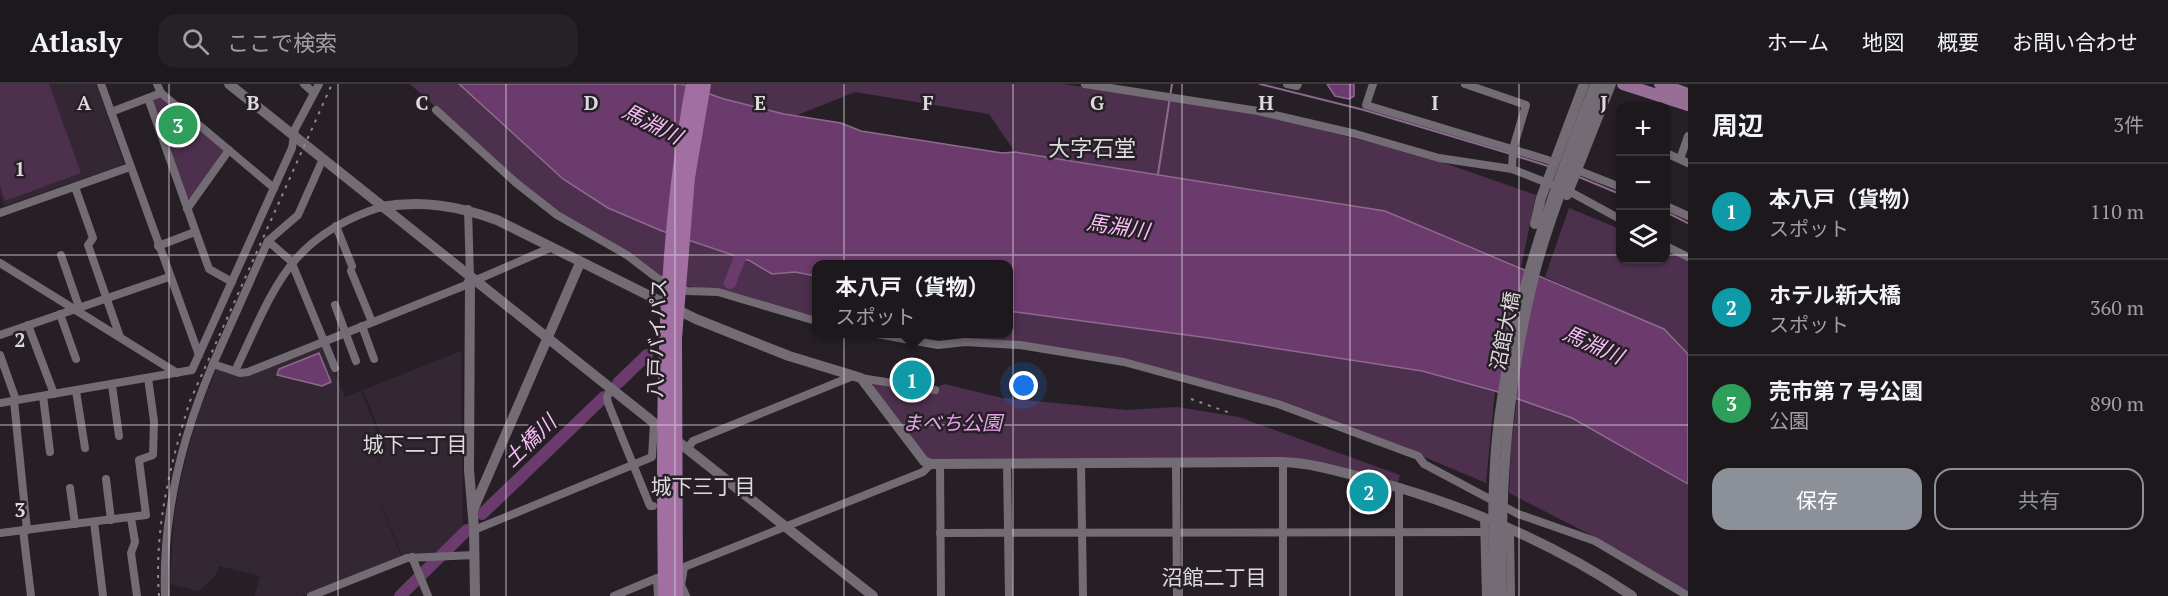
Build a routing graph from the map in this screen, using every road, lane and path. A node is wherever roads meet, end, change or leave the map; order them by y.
1 (100, 84) edge
2 (157, 84) edge
3 (229, 84) edge
4 (304, 84) edge
5 (319, 84) edge
6 (693, 84) edge
7 (704, 84) edge
8 (1085, 84) edge
9 (1287, 84) edge
10 (1298, 84) edge
11 (1373, 84) edge
12 (1465, 84) edge
13 (1584, 84) edge
14 (1595, 84) edge
15 (1603, 84) edge
16 (1611, 84) edge
17 (1623, 84) edge
18 (1660, 84) edge
19 (161, 93) junction
20 (314, 93) junction
21 (1688, 94) edge
22 (148, 98) junction
23 (1688, 105) edge
24 (436, 110) dead end
25 (111, 112) junction
26 (1688, 135) edge
27 (294, 138) junction
28 (229, 150) junction
29 (1513, 150) junction
30 (1670, 155) edge
31 (322, 160) junction
32 (1548, 160) dead end
33 (1684, 161) edge
34 (130, 168) junction
35 (1512, 169) junction
36 (1582, 172) dead end
37 (1616, 185) edge
38 (75, 187) junction
39 (274, 188) junction
40 (381, 207) junction
41 (1670, 208) edge
42 (187, 209) junction
43 (468, 209) junction
44 (1, 210) edge
45 (1688, 216) edge
46 (1616, 217) edge
47 (336, 226) junction
48 (195, 232) junction
49 (268, 242) junction
50 (158, 246) junction
51 (550, 248) junction
52 (1670, 248) edge
53 (61, 255) dead end
54 (1688, 257) edge
55 (291, 261) junction
56 (580, 262) junction
57 (0, 263) edge
58 (169, 277) junction
59 (472, 280) junction
60 (1526, 280) junction
61 (232, 282) junction
62 (106, 298) junction
63 (1528, 304) junction
64 (334, 305) dead end
65 (77, 308) junction
66 (671, 312) junction
67 (60, 314) junction
68 (812, 320) edge
69 (372, 322) junction
70 (28, 325) junction
71 (362, 326) junction
72 (345, 333) junction
73 (0, 335) edge
74 (120, 337) junction
75 (547, 338) junction
76 (927, 339) edge
77 (324, 342) junction
78 (0, 355) edge
79 (76, 359) dead end
80 (374, 359) dead end
81 (198, 360) junction
82 (356, 361) dead end
83 (212, 367) junction
84 (335, 368) dead end
85 (235, 371) junction
86 (177, 373) junction
87 (857, 377) junction
88 (148, 378) junction
89 (112, 385) junction
90 (611, 389) junction
91 (935, 390) dead end
92 (76, 391) junction
93 (54, 394) junction
94 (43, 396) junction
95 (15, 400) junction
96 (0, 403) edge
97 (662, 421) junction
98 (119, 436) dead end
99 (85, 448) dead end
100 (676, 449) junction
101 (50, 452) dead end
102 (1283, 462) junction
103 (1008, 463) junction
104 (1081, 463) junction
105 (1176, 463) junction
106 (633, 464) junction
107 (935, 464) junction
108 (106, 478) dead end
109 (1399, 487) junction
110 (70, 488) dead end
111 (653, 506) dead end
112 (472, 511) junction
113 (131, 518) junction
114 (1484, 518) junction
115 (111, 520) junction
116 (94, 522) junction
117 (75, 524) junction
118 (786, 527) junction
119 (1510, 529) junction
120 (25, 530) junction
121 (474, 530) junction
122 (1485, 532) junction
123 (0, 533) edge
124 (1009, 533) junction
125 (1083, 533) junction
126 (1399, 533) junction
127 (940, 534) junction
128 (1177, 534) junction
129 (1283, 534) junction
130 (475, 555) junction
131 (412, 557) junction
132 (1614, 584) junction
133 (335, 586) junction
134 (31, 596) edge
135 (103, 596) edge
136 (137, 596) edge
137 (165, 596) edge
138 (311, 596) edge
139 (335, 596) edge
140 (428, 596) edge
141 (475, 596) edge
142 (614, 596) edge
143 (658, 596) edge
144 (665, 596) edge
145 (675, 596) edge
146 (686, 596) edge
147 (873, 596) edge
148 (941, 596) edge
149 (1009, 596) edge
150 (1083, 596) edge
151 (1177, 596) edge
152 (1283, 596) edge
153 (1399, 596) edge
154 (1486, 596) edge
155 (1494, 596) edge
156 (1502, 596) edge
157 (1511, 596) edge
158 (1614, 596) edge
159 (1632, 596) edge
160 (1688, 596) edge

1 - 25 street
2 - 19 street
3 - 27 street
4 - 20 street
5 - 20 street
6 - 66 highway, 八戸バイパス
7 - 66 highway, 八戸バイパス
8 - 35 street
9 - 10 street
11 - 29 street
12 - 29 street
13 - 60 street
14 - 60 street, 沼館大橋
15 - 63 street, 沼館大橋
16 - 63 street
17 - 23 main road
18 - 21 main road
19 - 22 street
19 - 28 street
20 - 27 street
22 - 25 street
22 - 42 street
24 - 68 street
25 - 34 street
26 - 33 street
27 - 31 street
27 - 39 street
28 - 39 street
28 - 42 street
29 - 32 street
29 - 35 street
30 - 33 street
31 - 40 street
31 - 49 street
34 - 38 street
34 - 50 street
35 - 46 street
36 - 37 street
38 - 44 street
38 - 62 street
39 - 61 street
40 - 43 street
40 - 47 street
40 - 59 street
41 - 45 street
42 - 48 street
43 - 51 street
43 - 59 street
47 - 55 street
47 - 69 street
48 - 50 street
48 - 61 street
49 - 55 street
49 - 83 street
50 - 58 street
51 - 56 street
51 - 59 street
52 - 54 street
53 - 65 street
55 - 77 street
55 - 85 street
56 - 75 street
56 - 87 street
57 - 65 street
58 - 62 street
58 - 81 street
59 - 69 street
59 - 75 street
59 - 112 street
60 - 155 street, 沼館大橋
61 - 81 street
62 - 65 street
62 - 74 street
63 - 156 street, 沼館大橋
64 - 72 street
65 - 67 street
65 - 74 street
66 - 97 highway, 八戸バイパス
67 - 70 street
67 - 79 street
69 - 71 street
70 - 73 street
70 - 93 street
71 - 72 street
71 - 80 street
72 - 77 street
72 - 82 street
74 - 86 street
75 - 90 street
75 - 112 street
76 - 160 street
77 - 84 street
77 - 85 street
78 - 95 street
81 - 83 street
81 - 86 street
83 - 85 street
83 - 137 street
86 - 88 street
87 - 91 street
87 - 100 street
87 - 107 street
88 - 89 street
88 - 113 street
89 - 92 street
89 - 98 street
90 - 97 street
90 - 106 street
92 - 93 street
92 - 99 street
93 - 94 street
94 - 95 street
94 - 101 street
95 - 96 street
95 - 120 street
97 - 100 highway, 八戸バイパス
97 - 106 street
100 - 118 street
100 - 144 highway, 八戸バイパス
100 - 145 highway, 八戸バイパス
102 - 105 street
102 - 109 street
102 - 129 street
103 - 104 street
103 - 107 street
103 - 124 street
104 - 105 street
104 - 125 street
105 - 128 street
106 - 111 street
106 - 121 street
107 - 118 street
107 - 127 street
108 - 115 street
109 - 114 street
109 - 126 street
110 - 117 street
112 - 121 street
113 - 115 street
113 - 136 street
114 - 119 street
114 - 122 street
115 - 116 street
116 - 117 street
116 - 135 street
117 - 120 street
118 - 146 street
118 - 147 street
119 - 132 street
119 - 157 street
120 - 123 street
120 - 134 street
121 - 130 street
122 - 126 street
122 - 154 street
124 - 125 street
124 - 127 street
124 - 149 street
125 - 128 street
125 - 150 street
126 - 129 street
126 - 153 street
127 - 148 street
128 - 129 street
128 - 151 street
129 - 152 street
130 - 131 street
130 - 141 street
131 - 133 street
131 - 140 street
132 - 158 street
132 - 159 street
133 - 138 street
133 - 139 street
142 - 143 street

